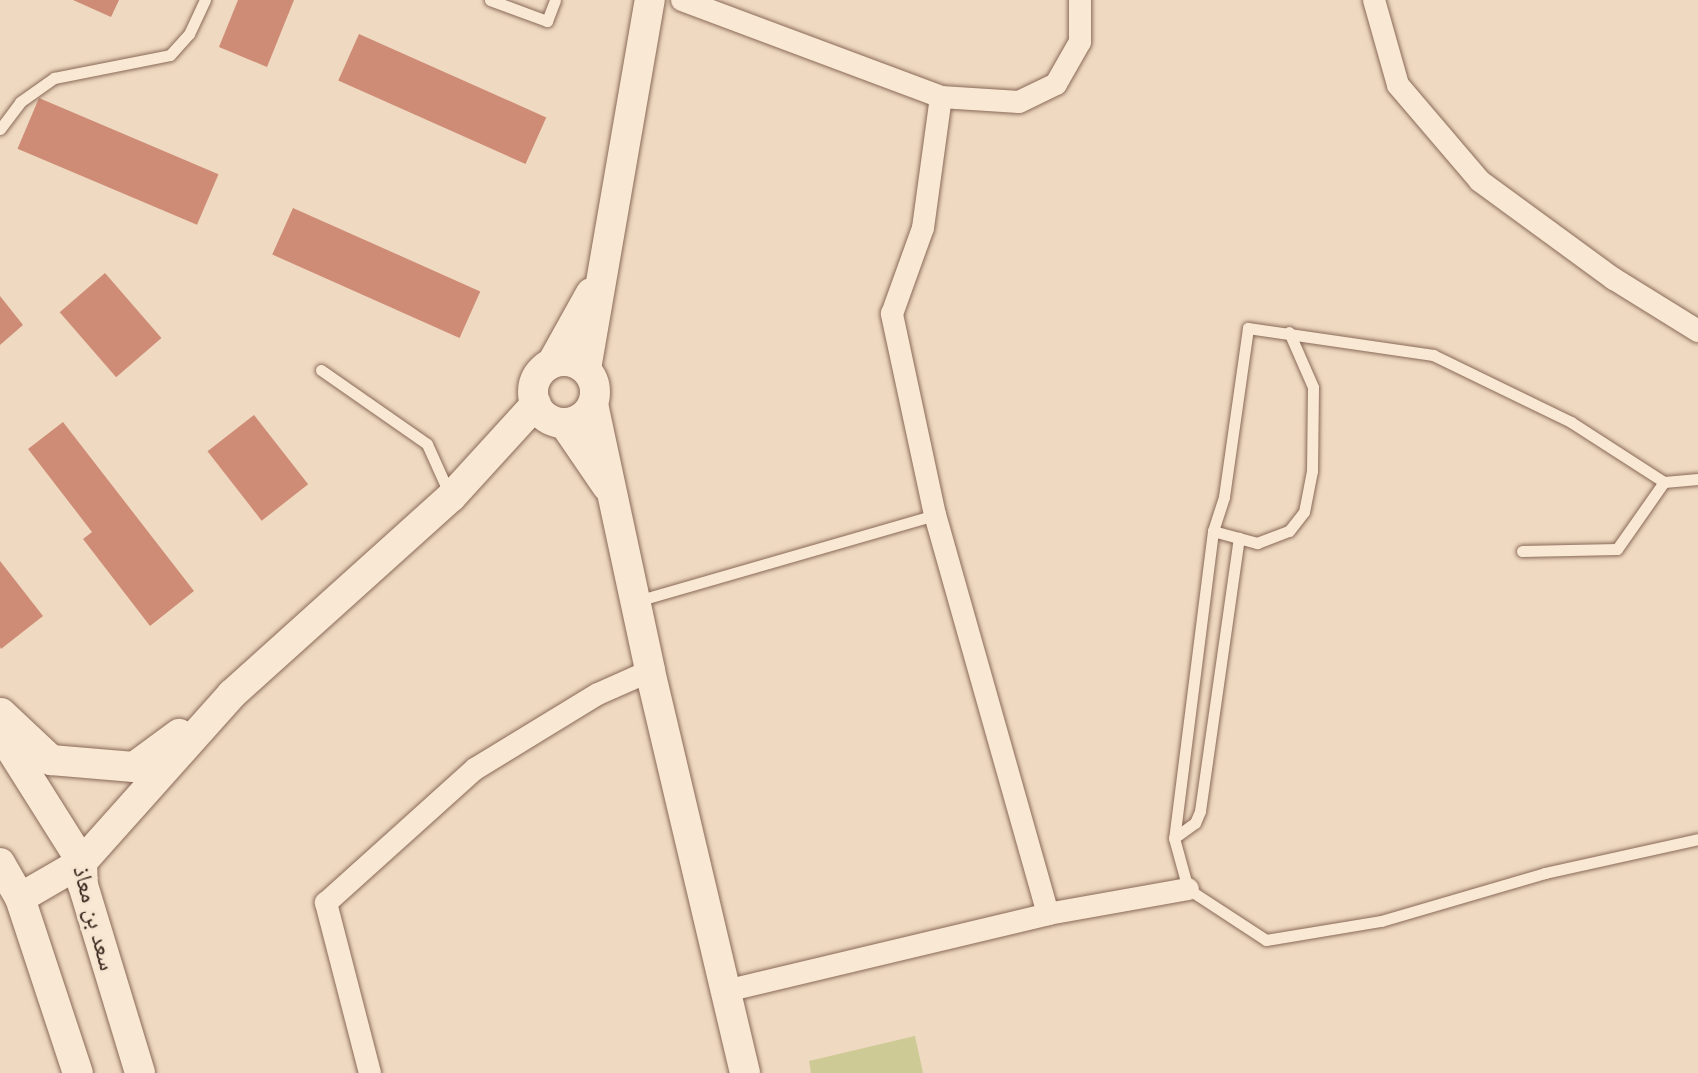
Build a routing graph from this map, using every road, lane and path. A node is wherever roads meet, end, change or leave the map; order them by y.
1 (205, 0) edge
2 (490, 0) edge
3 (555, 0) edge
4 (650, 0) edge
5 (682, 0) edge
6 (1080, 0) edge
7 (1374, 0) edge
8 (941, 97) junction
9 (0, 129) edge
10 (600, 277) junction
11 (1698, 331) edge
12 (1289, 332) junction
13 (552, 363) junction
14 (586, 369) junction
15 (321, 370) dead end
16 (536, 404) junction
17 (593, 404) junction
18 (564, 423) junction
19 (1698, 479) edge
20 (1664, 482) junction
21 (451, 497) junction
22 (617, 501) junction
23 (935, 515) junction
24 (1213, 531) junction
25 (1239, 538) junction
26 (1522, 551) dead end
27 (636, 601) junction
28 (650, 671) junction
29 (232, 694) junction
30 (0, 713) edge
31 (0, 732) edge
32 (1174, 838) junction
33 (1698, 839) edge
34 (82, 862) junction
35 (0, 863) edge
36 (1188, 889) junction
37 (20, 898) junction
38 (1048, 914) junction
39 (726, 991) junction
40 (78, 1073) edge
41 (140, 1073) edge
42 (370, 1073) edge
43 (745, 1073) edge

1 - 9 lane
2 - 3 lane
4 - 10 street
5 - 8 street
6 - 8 street
7 - 11 street
8 - 23 street
10 - 13 street
10 - 14 street
12 - 20 lane
12 - 24 lane
12 - 25 lane
13 - 14 street
13 - 16 street
14 - 17 street
15 - 21 lane
16 - 18 street
16 - 21 street
17 - 18 street
17 - 22 street
18 - 22 street
19 - 20 lane
20 - 26 lane
21 - 29 street
22 - 27 street
23 - 27 lane
23 - 38 street
24 - 25 lane
24 - 32 lane
25 - 32 lane
27 - 28 street
28 - 39 street
28 - 42 street
29 - 30 street
29 - 34 street
31 - 34 street, سعد بن معاذ
32 - 36 lane
33 - 36 lane
34 - 37 street
34 - 41 street, سعد بن معاذ
35 - 37 street
36 - 38 street
37 - 40 street
38 - 39 street
39 - 43 street

